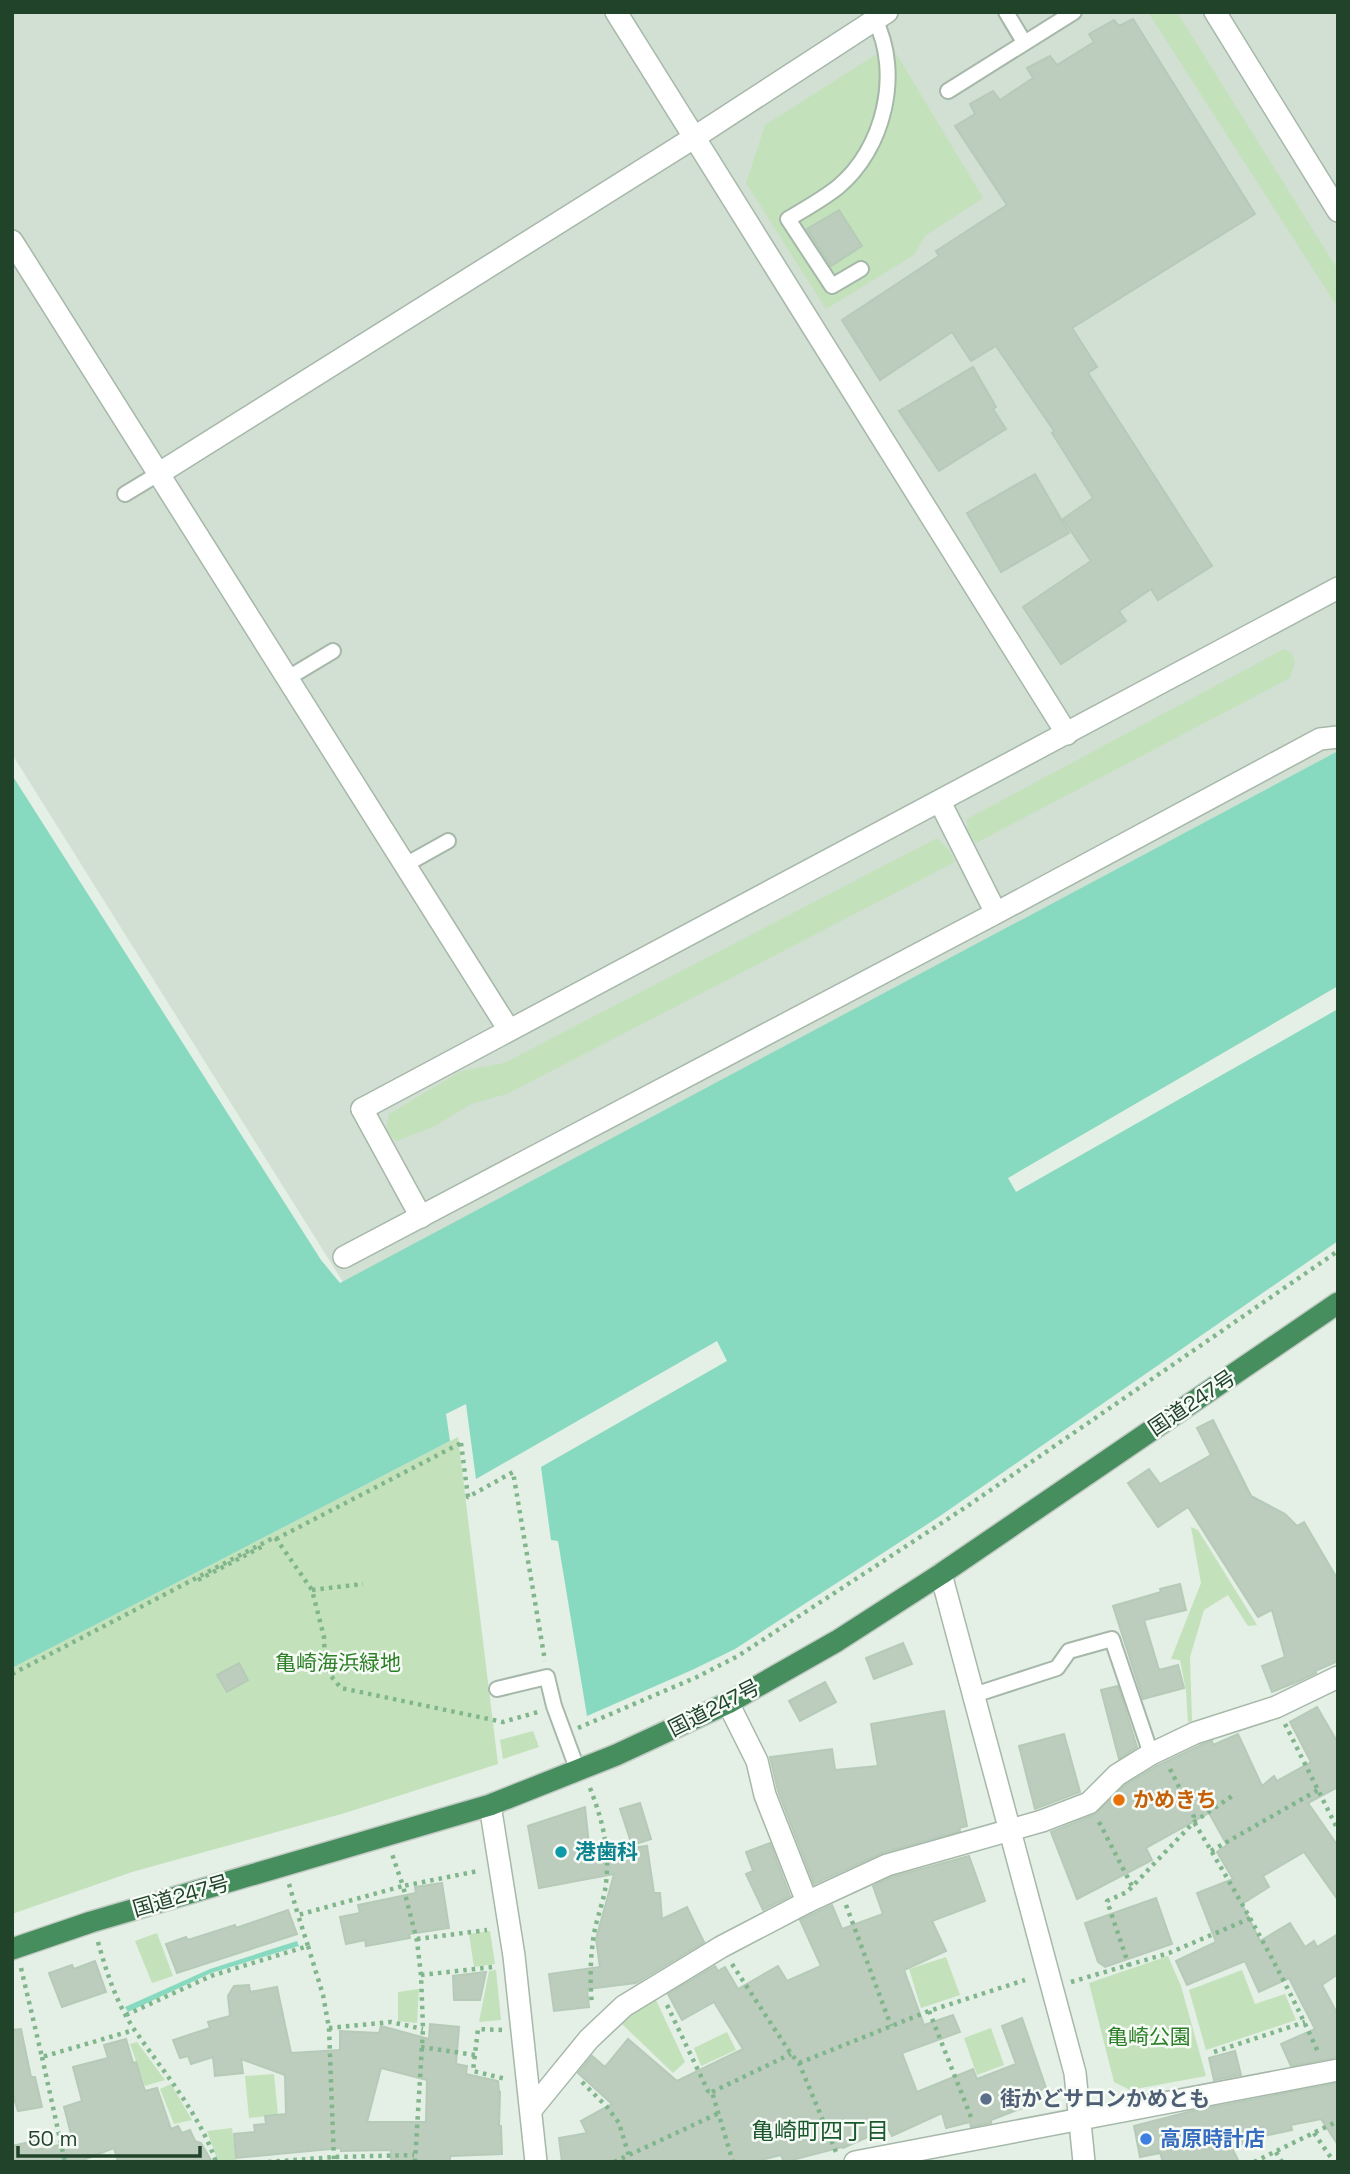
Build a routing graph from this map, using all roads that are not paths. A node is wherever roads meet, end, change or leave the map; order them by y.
1 (616, 12) edge
2 (1006, 12) edge
3 (1074, 12) edge
4 (1215, 12) edge
5 (881, 16) edge
6 (1024, 43) junction
7 (948, 91) dead end
8 (695, 137) junction
9 (1338, 211) edge
10 (12, 242) edge
11 (861, 269) dead end
12 (158, 474) junction
13 (125, 494) dead end
14 (1338, 588) edge
15 (333, 651) dead end
16 (288, 678) junction
17 (1067, 734) junction
18 (1338, 737) edge
19 (940, 802) junction
20 (448, 841) dead end
21 (405, 865) junction
22 (996, 913) junction
23 (509, 1030) junction
24 (421, 1217) junction
25 (344, 1257) dead end
26 (1338, 1303) edge
27 (942, 1574) junction
28 (1338, 1678) edge
29 (497, 1689) dead end
30 (974, 1695) junction
31 (728, 1703) junction
32 (1156, 1751) junction
33 (583, 1779) junction
34 (490, 1805) junction
35 (1010, 1830) junction
36 (807, 1902) junction
37 (14, 1948) edge
38 (1332, 2071) edge
39 (531, 2110) junction
40 (1079, 2120) junction
41 (847, 2159) edge
42 (536, 2162) edge
43 (1084, 2162) edge

1 - 8 street
2 - 6 lane
3 - 6 lane
4 - 9 street
5 - 8 street
5 - 11 lane
6 - 7 lane
8 - 12 street
8 - 17 street
10 - 12 street
12 - 13 lane
12 - 16 street
14 - 17 street
15 - 16 lane
16 - 21 street
17 - 19 street
18 - 22 street
19 - 22 street
19 - 23 street
20 - 21 lane
21 - 23 street
22 - 24 street
23 - 24 street
24 - 25 street
26 - 27 highway, 国道247号
27 - 30 street
27 - 31 highway, 国道247号
28 - 32 street
29 - 33 lane
30 - 32 lane
30 - 35 street
31 - 33 highway, 国道247号
31 - 36 street
32 - 35 street
33 - 34 highway, 国道247号
34 - 37 highway, 国道247号
34 - 39 street
35 - 36 street
35 - 40 street
36 - 39 street
38 - 40 street
39 - 42 street
40 - 41 street
40 - 43 street

